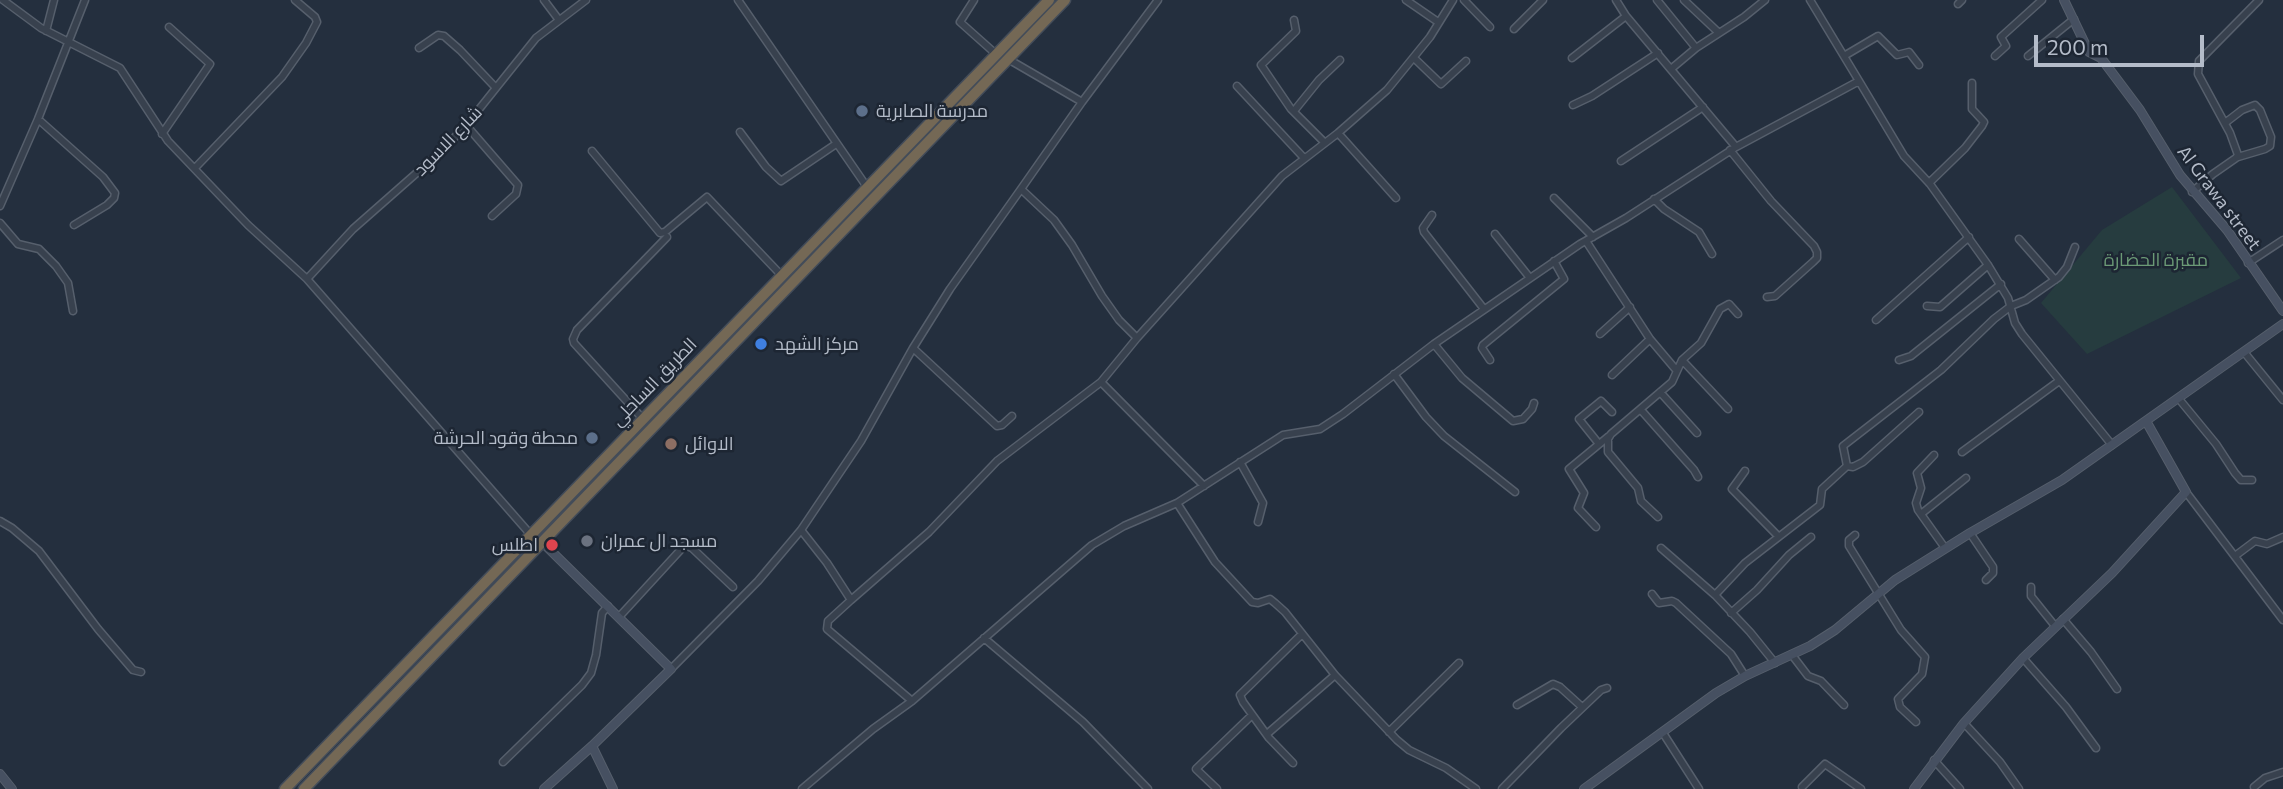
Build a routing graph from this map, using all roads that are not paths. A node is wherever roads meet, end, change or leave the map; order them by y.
1 (3, 0) edge
2 (54, 0) edge
3 (85, 0) edge
4 (295, 0) edge
5 (544, 0) edge
6 (586, 0) edge
7 (738, 0) edge
8 (974, 0) edge
9 (1049, 0) edge
10 (1065, 0) edge
11 (1158, 0) edge
12 (1406, 0) edge
13 (1453, 0) edge
14 (1464, 0) edge
15 (1543, 0) edge
16 (1616, 0) edge
17 (1657, 0) edge
18 (1684, 0) edge
19 (1765, 0) edge
20 (1810, 0) edge
21 (2042, 0) edge
22 (2064, 0) edge
23 (2259, 0) edge
24 (1626, 16) junction
25 (2074, 19) junction
26 (559, 20) junction
27 (1294, 20) dead end
28 (1438, 22) junction
29 (169, 27) dead end
30 (1490, 27) dead end
31 (1514, 29) dead end
32 (46, 31) junction
33 (1719, 33) junction
34 (68, 43) junction
35 (419, 48) dead end
36 (1696, 48) junction
37 (1658, 53) junction
38 (1844, 56) junction
39 (2028, 56) dead end
40 (1003, 57) junction
41 (1996, 57) dead end
42 (1414, 58) junction
43 (1572, 58) dead end
44 (1340, 60) dead end
45 (1466, 61) dead end
46 (1919, 65) dead end
47 (1671, 69) junction
48 (1859, 80) junction
49 (1972, 83) dead end
50 (1237, 86) dead end
51 (496, 88) junction
52 (1082, 102) junction
53 (1573, 105) dead end
54 (1703, 107) junction
55 (1294, 111) junction
56 (38, 119) junction
57 (2225, 124) junction
58 (466, 125) junction
59 (740, 132) dead end
60 (1338, 133) junction
61 (162, 134) junction
62 (1324, 142) junction
63 (836, 144) junction
64 (1733, 149) junction
65 (592, 151) dead end
66 (2238, 157) junction
67 (1304, 158) junction
68 (1621, 161) dead end
69 (195, 168) junction
70 (1929, 183) junction
71 (867, 187) junction
72 (1021, 189) junction
73 (2192, 192) junction
74 (1396, 198) dead end
75 (1554, 198) dead end
76 (1654, 199) junction
77 (0, 206) edge
78 (1432, 215) dead end
79 (492, 216) dead end
80 (0, 223) edge
81 (74, 225) dead end
82 (1495, 234) dead end
83 (667, 237) dead end
84 (1593, 237) junction
85 (1969, 237) junction
86 (2019, 239) dead end
87 (2283, 240) edge
88 (1586, 241) junction
89 (2075, 247) dead end
90 (1712, 254) dead end
91 (1555, 261) junction
92 (2248, 263) junction
93 (1988, 265) junction
94 (782, 276) junction
95 (1530, 278) junction
96 (307, 279) junction
97 (2055, 280) junction
98 (2001, 284) junction
99 (1767, 297) dead end
100 (761, 306) junction
101 (1927, 306) dead end
102 (2011, 306) junction
103 (1630, 307) junction
104 (1484, 309) junction
105 (73, 311) dead end
106 (2283, 312) edge
107 (1738, 314) dead end
108 (1876, 320) dead end
109 (2283, 324) edge
110 (1600, 334) dead end
111 (1137, 338) junction
112 (1650, 338) junction
113 (1434, 344) junction
114 (914, 348) junction
115 (2244, 352) junction
116 (1490, 360) dead end
117 (1682, 360) junction
118 (1899, 360) dead end
119 (1676, 371) junction
120 (1394, 374) junction
121 (1612, 375) dead end
122 (2059, 381) junction
123 (1101, 382) junction
124 (1660, 392) junction
125 (2179, 399) junction
126 (2283, 400) edge
127 (1534, 403) dead end
128 (1641, 410) junction
129 (1728, 410) dead end
130 (1612, 412) dead end
131 (1919, 412) dead end
132 (1012, 416) dead end
133 (643, 419) junction
134 (2146, 421) junction
135 (1697, 433) dead end
136 (1611, 434) junction
137 (1598, 444) junction
138 (2112, 444) junction
139 (1962, 452) dead end
140 (1934, 455) dead end
141 (1240, 462) junction
142 (1847, 466) junction
143 (1745, 471) dead end
144 (1698, 477) dead end
145 (1966, 478) dead end
146 (2252, 480) dead end
147 (1204, 486) junction
148 (1514, 492) dead end
149 (2186, 492) junction
150 (1177, 503) junction
151 (1921, 514) junction
152 (1658, 517) dead end
153 (0, 521) edge
154 (1258, 522) dead end
155 (1596, 527) dead end
156 (801, 530) junction
157 (1970, 533) junction
158 (1856, 535) dead end
159 (531, 536) junction
160 (1778, 536) junction
161 (1811, 537) dead end
162 (2283, 537) edge
163 (542, 542) junction
164 (1661, 548) dead end
165 (1945, 548) junction
166 (2235, 556) junction
167 (1986, 580) dead end
168 (733, 587) dead end
169 (2031, 587) dead end
170 (1652, 594) dead end
171 (1879, 594) junction
172 (1715, 595) junction
173 (851, 600) junction
174 (608, 606) junction
175 (1731, 612) junction
176 (619, 617) junction
177 (2063, 619) junction
178 (2283, 620) edge
179 (2055, 626) junction
180 (1302, 634) junction
181 (984, 638) junction
182 (1792, 655) junction
183 (2023, 658) junction
184 (1459, 663) dead end
185 (1775, 663) junction
186 (671, 669) junction
187 (141, 672) dead end
188 (1335, 675) junction
189 (1745, 676) junction
190 (1607, 688) dead end
191 (2117, 689) dead end
192 (912, 701) junction
193 (1517, 705) dead end
194 (1844, 705) dead end
195 (1582, 707) junction
196 (1252, 715) junction
197 (1916, 722) dead end
198 (1964, 723) junction
199 (1389, 732) junction
200 (1663, 733) junction
201 (1267, 734) junction
202 (592, 746) junction
203 (2096, 748) dead end
204 (1934, 760) junction
205 (503, 762) dead end
206 (1293, 763) dead end
207 (2283, 772) edge
208 (0, 774) edge
209 (1464, 781) junction
210 (1209, 782) junction
211 (1802, 787) dead end
212 (2254, 788) edge
213 (12, 789) edge
214 (285, 789) edge
215 (304, 789) edge
216 (544, 789) edge
217 (613, 789) edge
218 (802, 789) edge
219 (1148, 789) edge
220 (1202, 789) edge
221 (1217, 789) edge
222 (1457, 789) edge
223 (1476, 789) edge
224 (1502, 789) edge
225 (1584, 789) edge
226 (1699, 789) edge
227 (1861, 789) edge
228 (1914, 789) edge
229 (1960, 789) edge
230 (2019, 789) edge

1 - 32 street
2 - 32 street
3 - 34 street
4 - 69 street
5 - 26 street
6 - 26 street, شارع الاسود
7 - 63 street
8 - 40 street
9 - 40 highway, الطريق الساحلي
10 - 40 highway, الطريق الساحلي
11 - 52 street
12 - 28 street
13 - 28 street
14 - 30 street
15 - 31 street
16 - 24 street
17 - 36 street
18 - 33 street
19 - 33 street
20 - 38 street
21 - 41 street
22 - 25 street, Al Grawa street
23 - 57 street
24 - 37 street
24 - 43 street
25 - 39 street
25 - 73 street, Al Grawa street
26 - 51 street, شارع الاسود
27 - 55 street
28 - 42 street
29 - 61 street
32 - 34 street
33 - 36 street
34 - 56 street
34 - 61 street
35 - 51 street
36 - 47 street
37 - 47 street
37 - 53 street
38 - 46 street
38 - 48 street
40 - 52 street
40 - 71 highway, الطريق الساحلي
40 - 100 highway, الطريق الساحلي
42 - 45 street
42 - 60 street
44 - 55 street
47 - 54 street
48 - 64 street
48 - 70 street
49 - 70 street
50 - 67 street
51 - 58 street, شارع الاسود
52 - 72 street
54 - 64 street
54 - 68 street
55 - 62 street
56 - 77 street
56 - 81 street
57 - 66 street
57 - 66 street
58 - 79 street
58 - 96 street, شارع الاسود
59 - 63 street
60 - 62 street
60 - 74 street
61 - 69 street
62 - 67 street
63 - 71 street
64 - 76 street
64 - 99 street
65 - 94 street
66 - 73 street
67 - 111 street
69 - 96 street
70 - 85 street
71 - 94 highway, الطريق الساحلي
72 - 111 street
72 - 114 street
73 - 92 street, Al Grawa street
75 - 84 street
76 - 84 street
76 - 90 street
78 - 104 street
80 - 105 street
82 - 95 street
83 - 133 street
84 - 88 street
85 - 93 street
85 - 108 street
86 - 97 street
87 - 92 street
88 - 91 street
88 - 103 street
89 - 97 street
91 - 95 street
91 - 116 street
92 - 106 street, Al Grawa street
93 - 98 street
93 - 101 street
94 - 100 highway, الطريق الساحلي
95 - 104 street
96 - 159 street
97 - 102 street
98 - 102 street
98 - 118 street
100 - 133 highway, الطريق الساحلي
100 - 163 highway, الطريق الساحلي
102 - 122 street
102 - 142 street
103 - 110 street
103 - 112 street
104 - 113 street
107 - 117 street
109 - 115 street
111 - 123 street
112 - 119 street
112 - 121 street
113 - 120 street
113 - 127 street
114 - 132 street
114 - 156 street
115 - 125 street
115 - 126 street
117 - 119 street
117 - 129 street
119 - 124 street
120 - 141 street
120 - 148 street
122 - 138 street
122 - 139 street
123 - 147 street
123 - 173 street
124 - 128 street
124 - 135 street
125 - 134 street
125 - 146 street
128 - 136 street
128 - 144 street
130 - 137 street
131 - 142 street
133 - 159 highway, الطريق الساحلي
134 - 138 street
134 - 149 street
136 - 137 street
136 - 152 street
137 - 155 street
138 - 157 street
140 - 151 street
141 - 147 street
141 - 154 street
142 - 160 street
143 - 160 street
145 - 151 street
147 - 150 street
149 - 166 street
149 - 177 street
150 - 180 street
150 - 181 street
151 - 165 street
153 - 187 street
156 - 173 street
156 - 186 street
157 - 165 street
157 - 167 street
158 - 171 street
159 - 214 highway, الطريق الساحلي
160 - 172 street
161 - 175 street
162 - 166 street
163 - 174 street
163 - 215 highway, الطريق الساحلي
164 - 172 street
165 - 171 street
166 - 178 street
168 - 176 street
169 - 179 street
170 - 189 street
171 - 182 street
171 - 197 street
172 - 175 street
173 - 192 street
174 - 176 street
174 - 205 street
175 - 185 street
176 - 186 street
177 - 179 street
177 - 191 street
179 - 183 street
180 - 188 street
180 - 196 street
181 - 192 street
181 - 219 street
182 - 185 street
182 - 194 street
183 - 198 street
183 - 203 street
184 - 199 street
185 - 189 street
186 - 202 street
188 - 199 street
188 - 201 street
189 - 200 street
190 - 195 street
192 - 218 street
193 - 195 street
195 - 224 street
196 - 201 street
196 - 210 street
198 - 204 street
198 - 230 street
199 - 209 street
200 - 225 street
200 - 226 street
201 - 206 street
202 - 216 street
202 - 217 street
204 - 228 street
204 - 229 street
207 - 212 street
208 - 213 street
209 - 222 street
209 - 223 street
210 - 220 street
210 - 221 street
211 - 227 street

